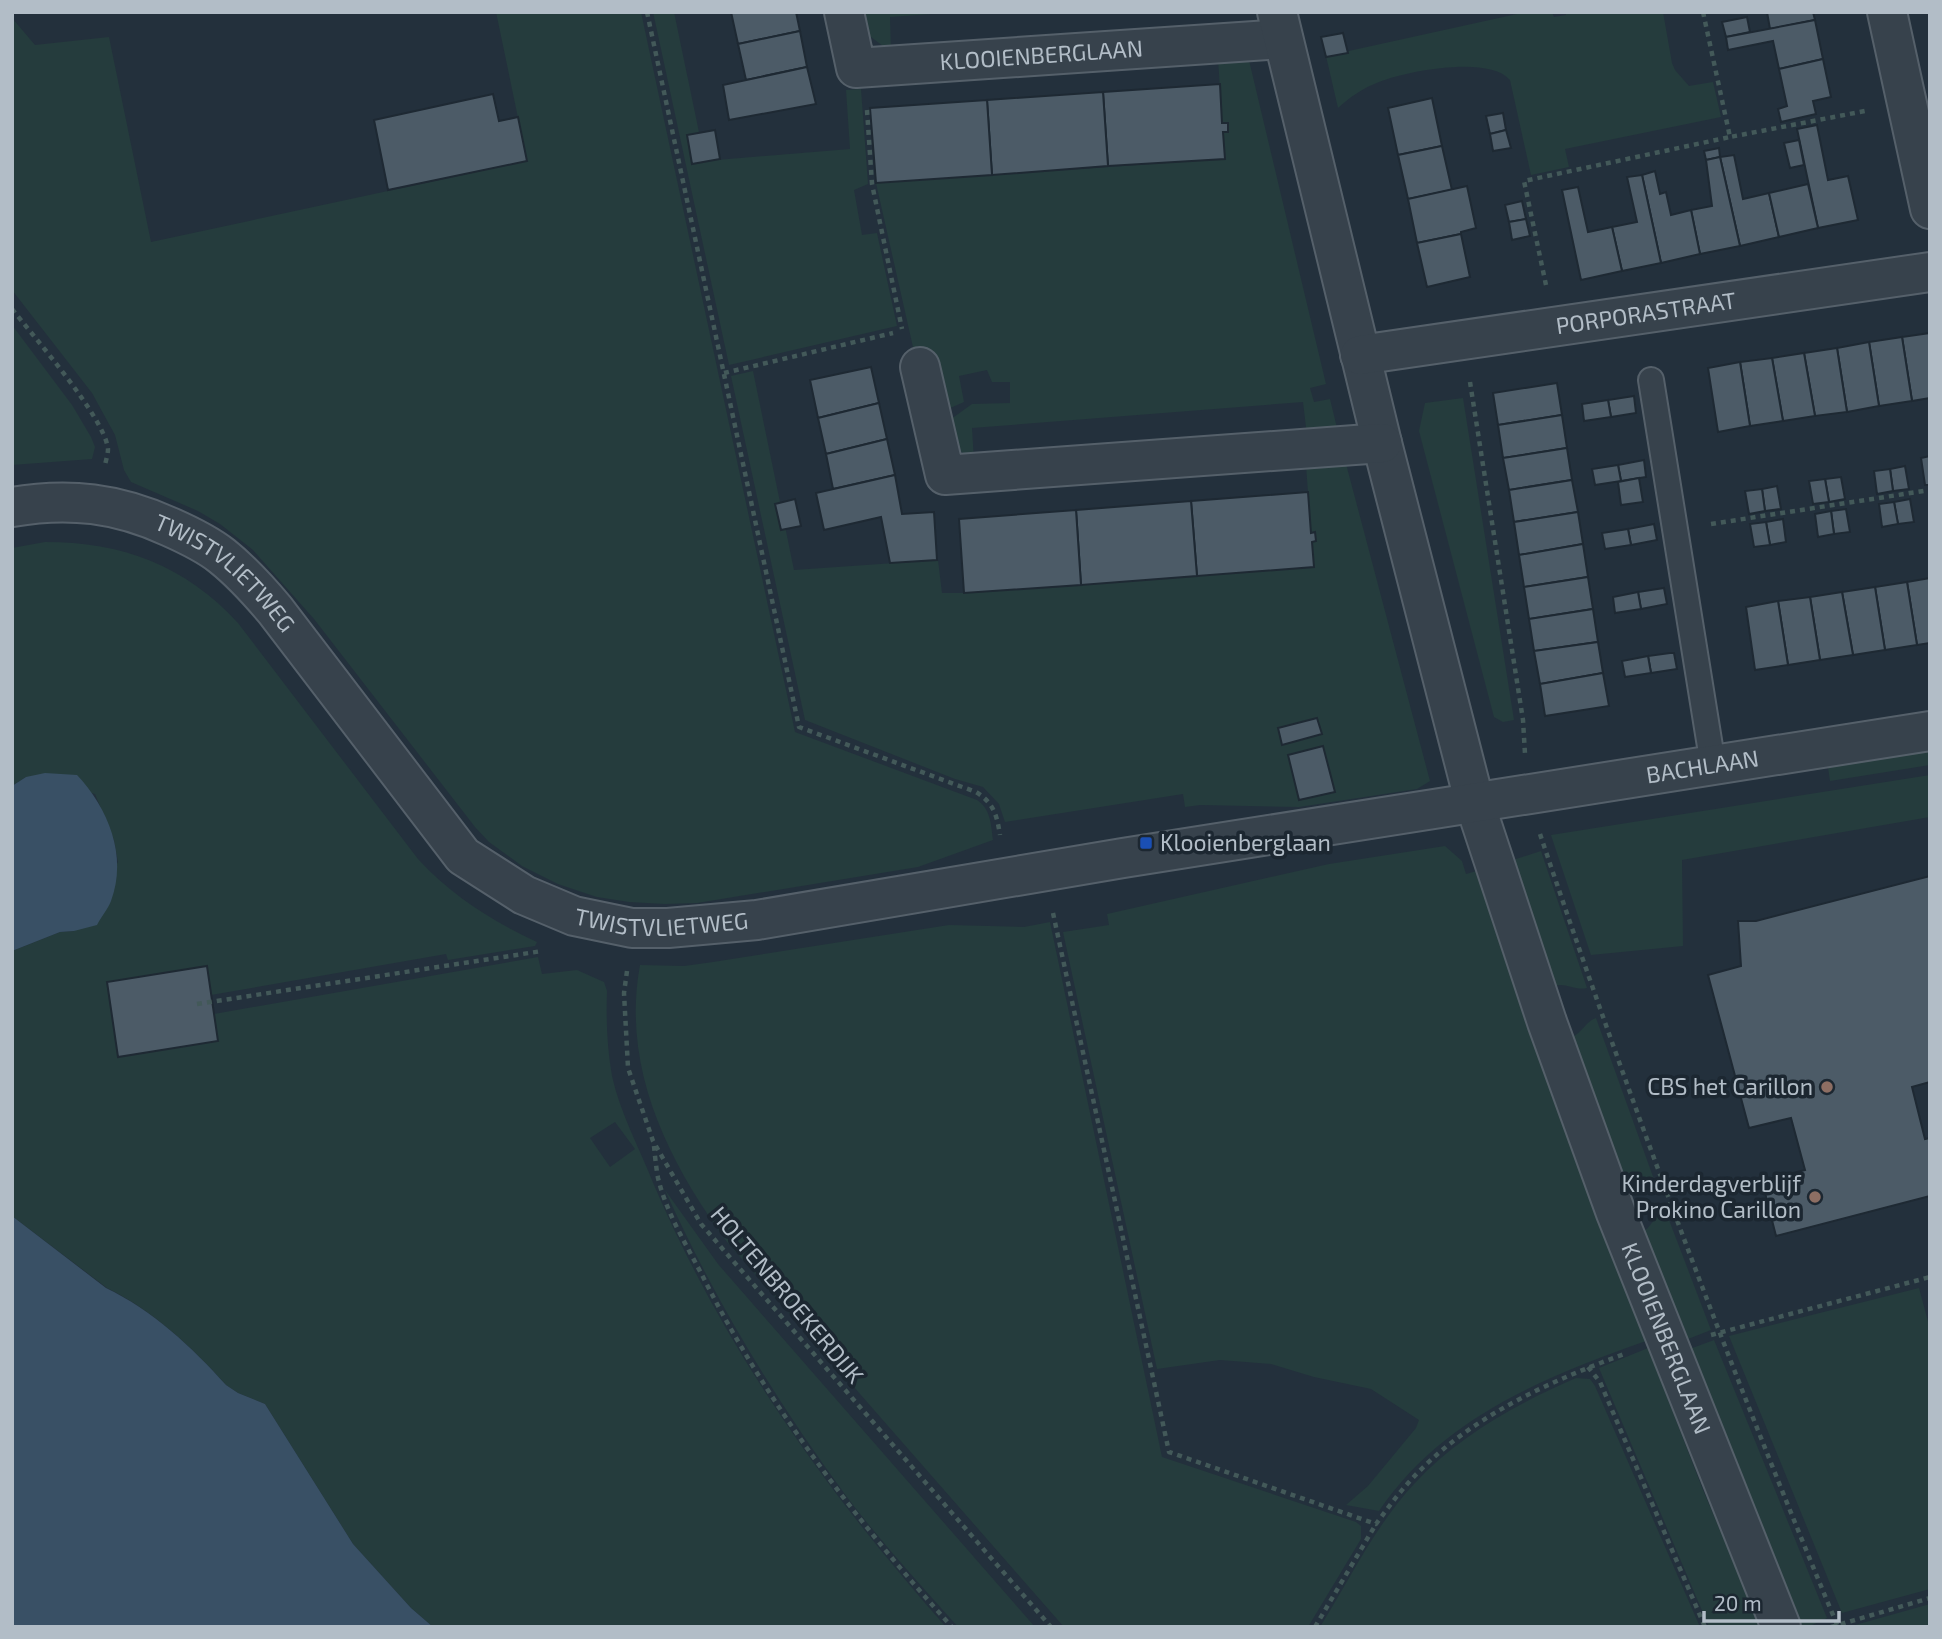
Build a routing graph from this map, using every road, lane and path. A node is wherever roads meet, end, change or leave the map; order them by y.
1 (647, 12) edge
2 (844, 12) edge
3 (1703, 12) edge
4 (1887, 12) edge
5 (1280, 25) edge
6 (864, 68) junction
7 (1906, 103) junction
8 (1730, 137) junction
9 (1930, 209) edge
10 (1930, 272) edge
11 (12, 309) edge
12 (1554, 327) junction
13 (1463, 340) junction
14 (1360, 355) junction
15 (920, 368) dead end
16 (724, 373) junction
17 (1651, 380) dead end
18 (1382, 443) junction
19 (1930, 490) edge
20 (97, 503) junction
21 (12, 507) edge
22 (1675, 530) junction
23 (1930, 731) edge
24 (1713, 765) junction
25 (1527, 795) junction
26 (1475, 804) junction
27 (1002, 847) dead end
28 (1044, 871) junction
29 (632, 928) junction
30 (552, 949) dead end
31 (197, 1004) dead end
32 (653, 1142) junction
33 (1930, 1277) edge
34 (1719, 1332) junction
35 (1665, 1338) junction
36 (1588, 1367) junction
37 (1376, 1524) junction
38 (1930, 1598) edge
39 (1835, 1626) edge
40 (952, 1627) edge
41 (1051, 1627) edge
42 (1315, 1627) edge
43 (1705, 1627) edge
44 (1781, 1627) edge

1 - 16 path
2 - 6 street
3 - 8 path
4 - 7 street
5 - 6 street, KLOOIENBERGLAAN
5 - 14 street, KLOOIENBERGLAAN
6 - 16 path
7 - 8 path
7 - 9 street
8 - 12 path
10 - 12 street, PORPORASTRAAT
11 - 20 path
12 - 13 street, PORPORASTRAAT
13 - 14 street, PORPORASTRAAT
13 - 25 path
14 - 18 street, KLOOIENBERGLAAN
15 - 18 street
16 - 27 path
17 - 22 lane
18 - 26 street, KLOOIENBERGLAAN
19 - 22 path
20 - 21 street, TWISTVLIETWEG
20 - 29 street, TWISTVLIETWEG
22 - 24 lane
23 - 24 street, BACHLAAN
24 - 25 street, BACHLAAN
25 - 26 street, BACHLAAN
25 - 34 path
26 - 28 street, TWISTVLIETWEG
26 - 35 street, KLOOIENBERGLAAN
28 - 29 street, TWISTVLIETWEG
28 - 37 path
29 - 32 path, HOLTENBROEKERDIJK
30 - 31 path
32 - 40 path
32 - 41 path, HOLTENBROEKERDIJK
33 - 34 path
34 - 35 path
34 - 39 path
35 - 36 path
35 - 44 street, KLOOIENBERGLAAN
36 - 37 path
36 - 43 path
37 - 42 path
38 - 39 path

